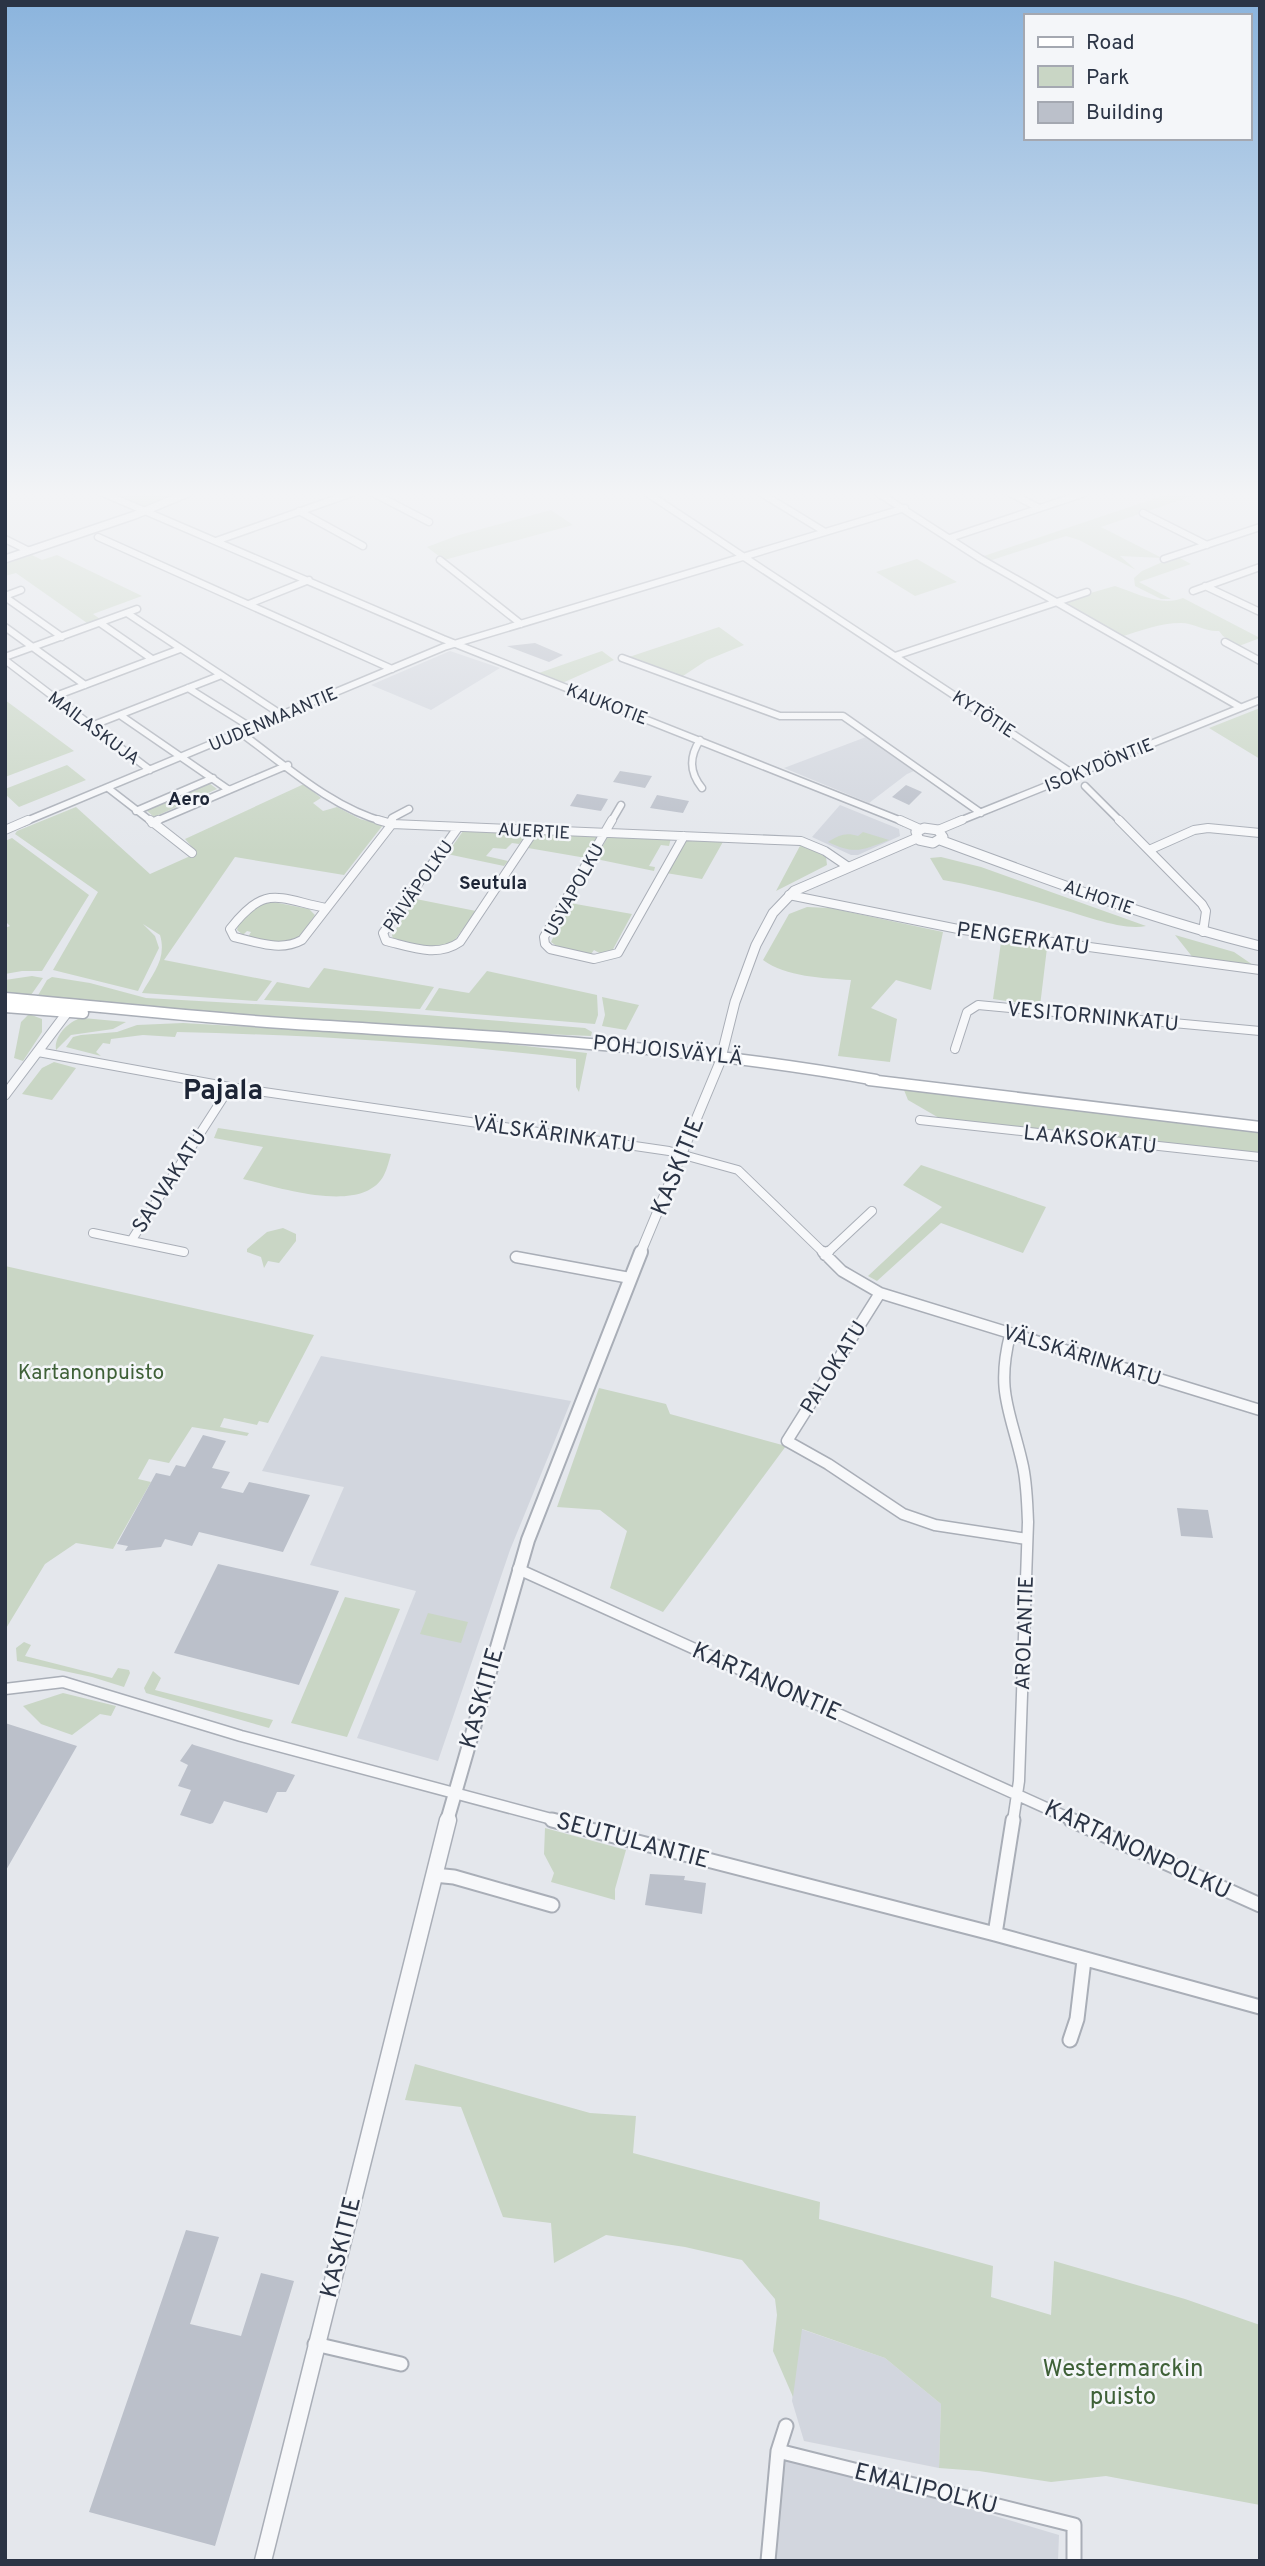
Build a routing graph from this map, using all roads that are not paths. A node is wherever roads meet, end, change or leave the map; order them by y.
1 (27, 613) edge
2 (127, 613) joint
3 (268, 613) edge
4 (384, 613) edge
5 (507, 613) edge
6 (558, 613) edge
7 (829, 613) edge
8 (1020, 613) edge
9 (1074, 613) edge
10 (100, 623) junction
11 (521, 624) junction
12 (5, 627) edge
13 (62, 637) junction
14 (1225, 642) dead end
15 (456, 644) junction
16 (33, 647) junction
17 (180, 649) junction
18 (895, 656) junction
19 (622, 658) dead end
20 (5, 659) edge
21 (152, 659) junction
22 (1260, 661) edge
23 (392, 669) junction
24 (219, 676) junction
25 (85, 685) junction
26 (188, 688) junction
27 (53, 697) junction
28 (1260, 700) edge
29 (1240, 708) junction
30 (120, 715) junction
31 (282, 715) junction
32 (91, 726) junction
33 (252, 728) junction
34 (241, 733) junction
35 (700, 740) junction
36 (182, 757) junction
37 (288, 765) junction
38 (150, 770) junction
39 (1075, 775) junction
40 (213, 778) junction
41 (1085, 786) dead end
42 (108, 788) junction
43 (702, 788) dead end
44 (229, 790) junction
45 (621, 805) dead end
46 (409, 809) dead end
47 (136, 811) junction
48 (981, 813) junction
49 (152, 822) junction
50 (391, 824) junction
51 (457, 829) junction
52 (5, 830) edge
53 (938, 830) junction
54 (534, 831) junction
55 (918, 833) junction
56 (1260, 833) edge
57 (605, 835) junction
58 (684, 836) junction
59 (940, 840) junction
60 (1149, 850) junction
61 (192, 853) dead end
62 (848, 866) junction
63 (789, 895) junction
64 (326, 908) junction
65 (1203, 932) junction
66 (1260, 946) edge
67 (1260, 970) edge
68 (5, 998) edge
69 (5, 1007) edge
70 (65, 1008) junction
71 (1260, 1031) edge
72 (955, 1049) dead end
73 (38, 1052) junction
74 (721, 1058) junction
75 (230, 1087) junction
76 (5, 1096) edge
77 (920, 1120) dead end
78 (1260, 1127) edge
79 (683, 1154) junction
80 (1260, 1157) edge
81 (872, 1211) dead end
82 (93, 1233) dead end
83 (131, 1241) junction
84 (184, 1252) dead end
85 (825, 1255) junction
86 (516, 1257) dead end
87 (630, 1278) junction
88 (880, 1293) junction
89 (1010, 1335) junction
90 (1260, 1410) edge
91 (1027, 1539) junction
92 (518, 1569) junction
93 (5, 1689) edge
94 (454, 1794) junction
95 (1017, 1794) junction
96 (434, 1875) junction
97 (551, 1905) dead end
98 (1260, 1905) edge
99 (995, 1934) junction
100 (1084, 1960) junction
101 (1260, 2007) edge
102 (1070, 2040) dead end
103 (315, 2344) junction
104 (401, 2364) dead end
105 (786, 2426) dead end
106 (778, 2451) junction
107 (263, 2561) edge
108 (768, 2561) edge
109 (1074, 2561) edge

1 - 13 street
2 - 10 street
2 - 17 street
3 - 23 street
4 - 15 street, KAUKOTIE
5 - 11 street
6 - 11 street, UUDENMAANTIE
7 - 18 street, KYTÖTIE
8 - 18 street
9 - 29 street
10 - 13 street
10 - 21 street
11 - 15 street, UUDENMAANTIE
12 - 16 street
13 - 16 street
14 - 22 street
15 - 23 street, UUDENMAANTIE
15 - 35 street, KAUKOTIE
16 - 20 street
16 - 25 street
17 - 21 street
17 - 24 street
18 - 39 street, KYTÖTIE
19 - 48 street
20 - 27 street, MAILASKUJA
21 - 25 street
23 - 31 street, UUDENMAANTIE
24 - 26 street
24 - 31 street
25 - 27 street
26 - 30 street
26 - 33 street
27 - 32 street, MAILASKUJA
28 - 29 street, ISOKYDÖNTIE
29 - 39 street, ISOKYDÖNTIE
30 - 32 street
30 - 36 street
31 - 33 street, UUDENMAANTIE
32 - 38 street, MAILASKUJA
33 - 34 street, UUDENMAANTIE
34 - 36 street, UUDENMAANTIE
34 - 37 street, AUERTIE
35 - 43 street
35 - 55 street, KAUKOTIE
36 - 38 street, UUDENMAANTIE
36 - 40 street
37 - 44 street
37 - 50 street, AUERTIE
38 - 42 street, UUDENMAANTIE
39 - 48 street, ISOKYDÖNTIE
40 - 44 street
40 - 47 street
41 - 60 street
42 - 47 street
42 - 52 street, UUDENMAANTIE
44 - 49 street
45 - 57 street
46 - 50 street
47 - 49 street
48 - 53 street, ISOKYDÖNTIE
49 - 61 street
50 - 51 street, AUERTIE
50 - 64 street
51 - 54 street, AUERTIE
51 - 54 street, PÄIVÄPOLKU
53 - 55 street
53 - 59 street
54 - 57 street, AUERTIE
55 - 59 street, ALHOTIE
55 - 62 street
56 - 60 street
57 - 58 street, AUERTIE
57 - 58 street, USVAPOLKU
58 - 62 street, AUERTIE
59 - 65 street, ALHOTIE
60 - 65 street
62 - 63 street, KASKITIE
63 - 67 street, PENGERKATU
63 - 74 street, KASKITIE
64 - 64 street
65 - 66 street, ALHOTIE
68 - 70 main road, POHJOISVÄYLÄ
69 - 70 main road, POHJOISVÄYLÄ
70 - 73 street
70 - 74 main road, POHJOISVÄYLÄ
71 - 72 street, VESITORNINKATU
73 - 75 street, VÄLSKÄRINKATU
73 - 76 street
74 - 78 main road, POHJOISVÄYLÄ
74 - 79 street, KASKITIE
75 - 79 street, VÄLSKÄRINKATU
75 - 83 street, SAUVAKATU
77 - 80 street, LAAKSOKATU
79 - 85 street, VÄLSKÄRINKATU
79 - 87 street, KASKITIE
81 - 85 street
82 - 83 street, SAUVAKATU
83 - 84 street, SAUVAKATU
85 - 88 street, VÄLSKÄRINKATU
86 - 87 street
87 - 92 street, KASKITIE
88 - 89 street, VÄLSKÄRINKATU
88 - 91 street, PALOKATU
89 - 90 street, VÄLSKÄRINKATU
89 - 91 street, AROLANTIE
91 - 95 street, AROLANTIE
92 - 94 street, KASKITIE
92 - 95 street, KARTANONTIE
93 - 94 street, SEUTULANTIE
94 - 96 street, KASKITIE
94 - 99 street, SEUTULANTIE
95 - 98 street, KARTANONPOLKU
95 - 99 street, AROLANTIE
96 - 97 street
96 - 103 street, KASKITIE
99 - 100 street, SEUTULANTIE
100 - 101 street, SEUTULANTIE
100 - 102 street
103 - 104 street
103 - 107 street, KASKITIE
105 - 106 street
106 - 108 street
106 - 109 street, EMALIPOLKU

